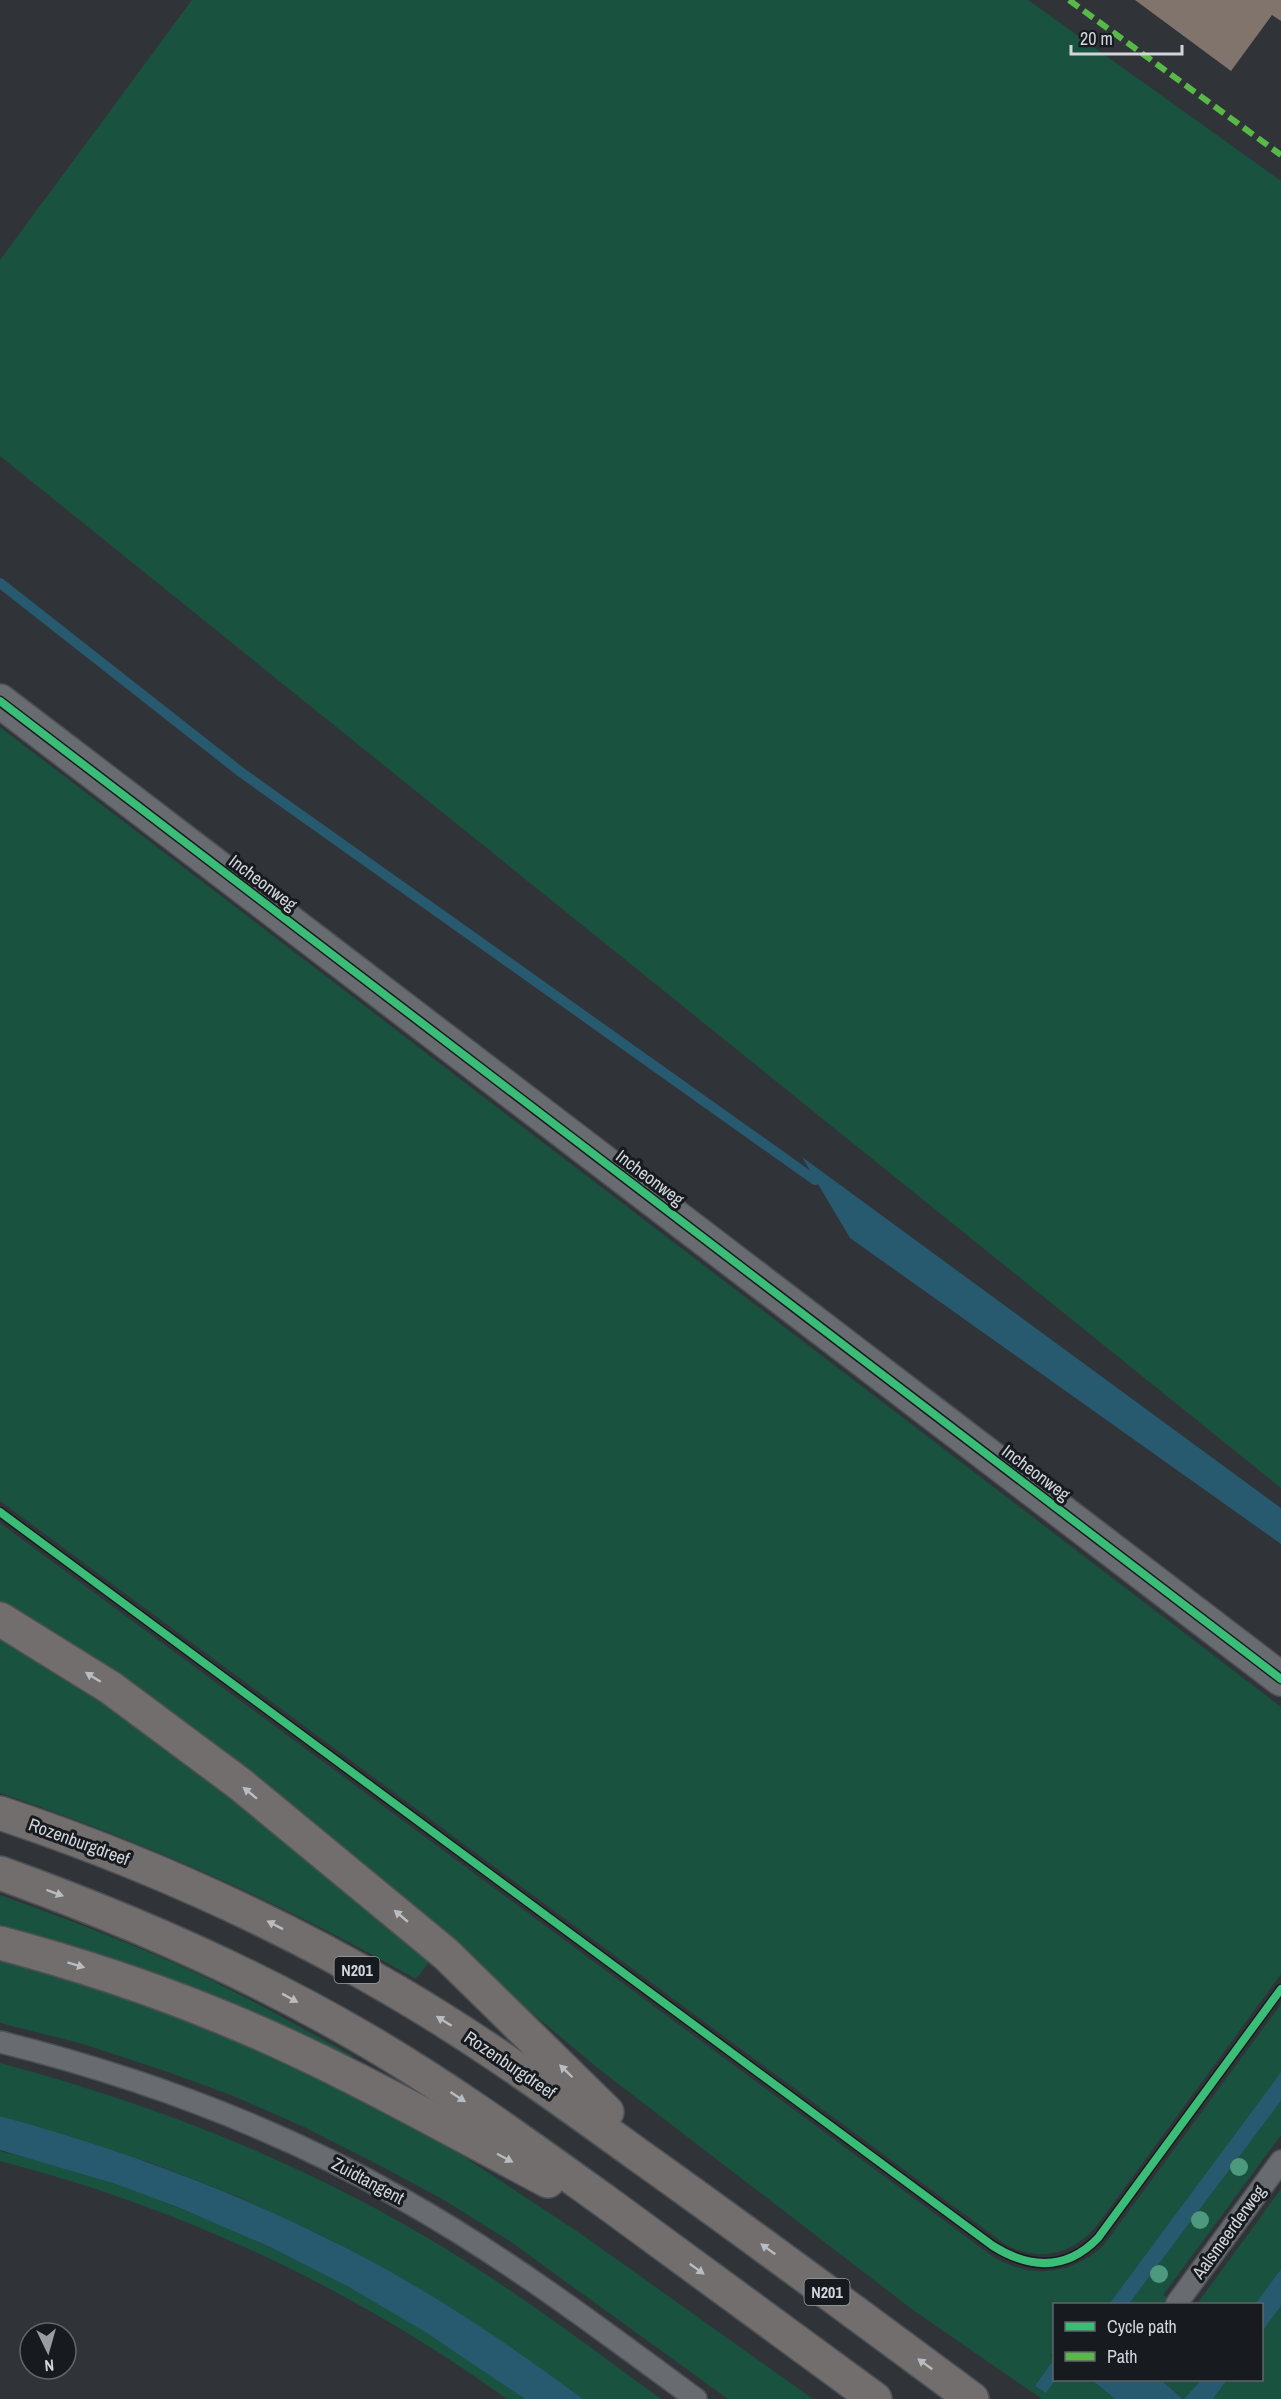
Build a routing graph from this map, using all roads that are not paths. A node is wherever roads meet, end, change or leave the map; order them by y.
1 (0, 701) edge
2 (0, 1619) edge
3 (1281, 1679) edge
4 (0, 1814) edge
5 (0, 1873) edge
6 (0, 1943) edge
7 (0, 2042) edge
8 (1281, 2161) edge
9 (682, 2186) junction
10 (650, 2235) junction
11 (1177, 2302) dead end
12 (696, 2399) edge
13 (875, 2399) edge
14 (972, 2399) edge

1 - 3 street, Incheonweg
9 -> 2 highway, N201
9 -> 4 highway, Rozenburgdreef / N201
5 -> 10 highway
6 -> 10 highway
7 - 12 lane, Zuidtangent
8 - 11 lane, Aalsmeerderweg
14 -> 9 highway, Rozenburgdreef / N201
10 -> 13 highway

